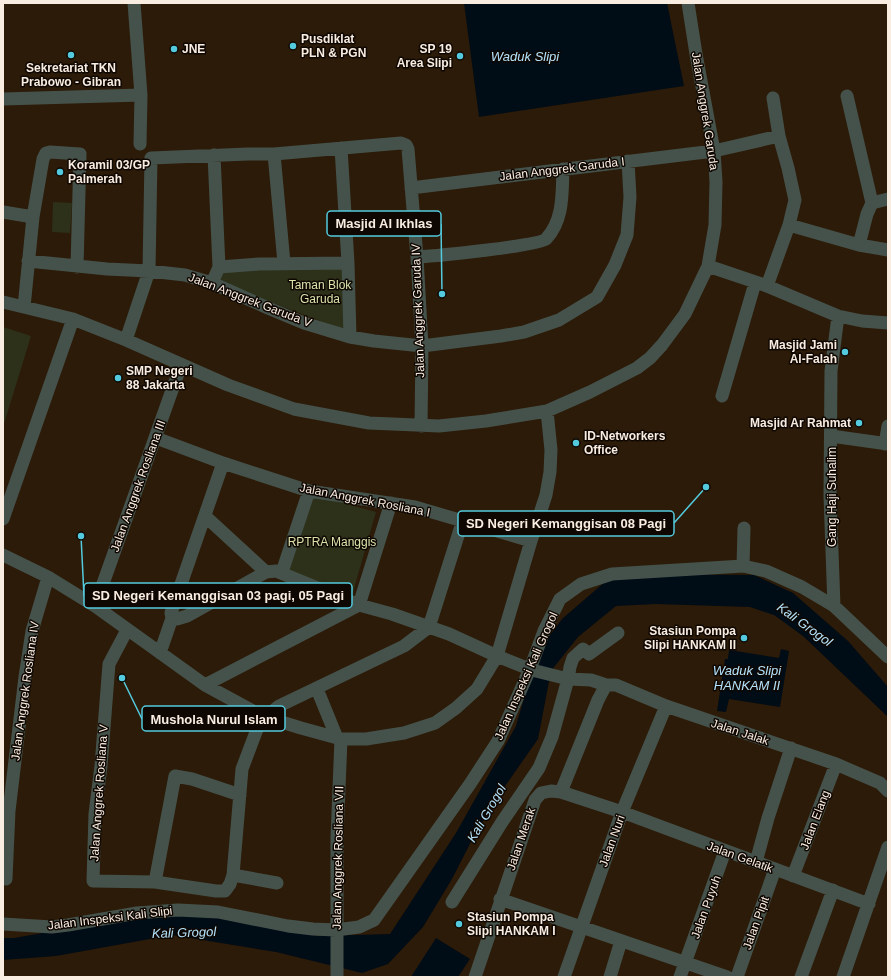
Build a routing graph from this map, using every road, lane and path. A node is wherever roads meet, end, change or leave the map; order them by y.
1 (134, 3) edge
2 (688, 3) edge
3 (141, 95) junction
4 (847, 96) dead end
5 (773, 98) dead end
6 (3, 99) edge
7 (779, 136) junction
8 (140, 144) dead end
9 (341, 148) junction
10 (714, 151) junction
11 (274, 154) junction
12 (214, 155) junction
13 (628, 162) junction
14 (563, 169) junction
15 (411, 188) junction
16 (888, 200) edge
17 (872, 203) junction
18 (3, 212) edge
19 (33, 217) junction
20 (789, 225) junction
21 (859, 245) junction
22 (888, 250) edge
23 (417, 257) junction
24 (28, 261) junction
25 (284, 263) junction
26 (348, 263) junction
27 (708, 266) junction
28 (77, 267) junction
29 (219, 267) junction
30 (149, 271) junction
31 (212, 283) junction
32 (761, 285) junction
33 (3, 302) edge
34 (24, 307) junction
35 (838, 316) junction
36 (73, 319) junction
37 (888, 323) edge
38 (350, 337) junction
39 (126, 340) junction
40 (422, 346) junction
41 (182, 365) junction
42 (722, 396) dead end
43 (547, 411) junction
44 (421, 426) junction
45 (888, 426) edge
46 (831, 436) junction
47 (156, 438) junction
48 (887, 444) edge
49 (223, 463) junction
50 (309, 491) junction
51 (391, 503) junction
52 (205, 516) junction
53 (3, 519) edge
54 (463, 520) junction
55 (744, 528) dead end
56 (530, 541) junction
57 (3, 556) edge
58 (743, 566) junction
59 (266, 572) junction
60 (282, 572) junction
61 (48, 576) junction
62 (359, 605) junction
63 (95, 606) junction
64 (834, 606) junction
65 (172, 618) junction
66 (429, 628) junction
67 (127, 630) junction
68 (618, 633) dead end
69 (160, 653) junction
70 (497, 656) junction
71 (888, 657) edge
72 (531, 670) junction
73 (565, 678) junction
74 (606, 684) junction
75 (205, 685) junction
76 (317, 688) junction
77 (598, 700) junction
78 (666, 706) junction
79 (264, 716) junction
80 (339, 739) junction
81 (791, 748) junction
82 (836, 764) junction
83 (888, 791) edge
84 (561, 792) junction
85 (240, 795) junction
86 (6, 805) edge
87 (622, 812) junction
88 (888, 847) edge
89 (725, 851) junction
90 (756, 862) junction
91 (776, 870) junction
92 (233, 876) junction
93 (793, 876) junction
94 (6, 879) dead end
95 (155, 882) junction
96 (277, 883) dead end
97 (833, 890) junction
98 (500, 899) junction
99 (452, 902) dead end
100 (869, 904) junction
101 (3, 924) edge
102 (582, 927) junction
103 (336, 932) junction
104 (621, 941) junction
105 (686, 963) junction
106 (337, 977) edge
107 (475, 977) edge
108 (564, 977) edge
109 (610, 977) edge
110 (680, 977) edge
111 (726, 977) edge
112 (737, 977) edge
113 (801, 977) edge
114 (843, 977) edge

1 - 3 street
2 - 10 street, Jalan Anggrek Garuda
3 - 6 street
3 - 8 street
4 - 17 street
5 - 7 street
7 - 10 street, Jalan Anggrek Garuda I
7 - 20 street
9 - 11 street
9 - 15 street, Jalan Anggrek Garuda IV
9 - 26 street
10 - 13 street, Jalan Anggrek Garuda I
10 - 27 street, Jalan Anggrek Garuda
11 - 12 street
11 - 25 street
12 - 29 street
12 - 30 street
13 - 14 street, Jalan Anggrek Garuda I
13 - 40 street, Jalan Anggrek Garuda V
14 - 15 street, Jalan Anggrek Garuda I
14 - 23 street
15 - 23 street, Jalan Anggrek Garuda IV
16 - 17 street
17 - 21 street
18 - 19 street
19 - 24 street
19 - 28 street
20 - 21 street
20 - 32 street
21 - 22 street
23 - 40 street, Jalan Anggrek Garuda IV
24 - 28 street, Jalan Anggrek Garuda V
24 - 34 street
25 - 26 street
25 - 29 street
26 - 38 street
27 - 32 street
27 - 43 street, Jalan Anggrek Garuda
28 - 30 street, Jalan Anggrek Garuda V
29 - 31 street
30 - 31 street, Jalan Anggrek Garuda V
30 - 39 street
31 - 38 street, Jalan Anggrek Garuda V
32 - 35 street
32 - 42 street
33 - 34 street, Jalan Anggrek Garuda
34 - 36 street, Jalan Anggrek Garuda
35 - 37 street
35 - 46 street, Gang Haji Suhalim
36 - 39 street, Jalan Anggrek Garuda
36 - 53 street
38 - 40 street, Jalan Anggrek Garuda V
39 - 41 street, Jalan Anggrek Garuda
40 - 44 street, Jalan Anggrek Garuda IV
41 - 44 street, Jalan Anggrek Garuda
41 - 47 street, Jalan Anggrek Rosliana III
43 - 44 street, Jalan Anggrek Garuda
43 - 56 street
45 - 48 street
46 - 48 street
46 - 64 street, Gang Haji Suhalim
47 - 49 street, Jalan Anggrek Rosliana I
47 - 63 street, Jalan Anggrek Rosliana III
49 - 50 street, Jalan Anggrek Rosliana I
49 - 52 street
50 - 51 street, Jalan Anggrek Rosliana I
50 - 60 street
51 - 54 street, Jalan Anggrek Rosliana I
51 - 62 street
52 - 59 street
52 - 65 street
54 - 56 street, Jalan Anggrek Rosliana I
54 - 66 street
55 - 58 street
56 - 70 street
57 - 61 street
58 - 64 street, Jalan Inspeksi Kali Grogol
58 - 72 street, Jalan Inspeksi Kali Grogol
59 - 60 street
59 - 65 street
60 - 62 street
61 - 63 street
61 - 86 street, Jalan Anggrek Rosliana IV
62 - 66 street
62 - 75 street
63 - 67 street
64 - 71 street, Jalan Inspeksi Kali Grogol
65 - 69 street
66 - 70 street
66 - 76 street
67 - 69 street
67 - 95 street, Jalan Anggrek Rosliana V
68 - 73 street
69 - 75 street
70 - 72 street
70 - 80 street
72 - 73 street
72 - 103 street, Jalan Inspeksi Kali Grogol
73 - 74 street, Jalan Jalak
73 - 77 street
73 - 99 street
74 - 77 street
74 - 78 street, Jalan Jalak
75 - 79 street
76 - 79 street
76 - 80 street
77 - 84 street
78 - 81 street, Jalan Jalak
78 - 87 street, Jalan Nuri
79 - 80 street
79 - 85 street
80 - 103 street, Jalan Anggrek Rosliana VII
81 - 82 street, Jalan Jalak
81 - 90 street
82 - 83 street, Jalan Jalak
82 - 93 street, Jalan Elang
84 - 87 street, Jalan Gelatik
84 - 98 street, Jalan Merak
85 - 92 street
85 - 95 street
86 - 94 street, Jalan Anggrek Rosliana IV
87 - 89 street, Jalan Gelatik
87 - 102 street, Jalan Nuri
88 - 100 street
89 - 90 street, Jalan Gelatik
89 - 105 street, Jalan Puyuh
90 - 91 street, Jalan Gelatik
91 - 93 street, Jalan Gelatik
91 - 112 street, Jalan Pipit
92 - 95 street, Jalan Anggrek Rosliana V
92 - 96 street
93 - 97 street, Jalan Gelatik
97 - 100 street, Jalan Gelatik
97 - 113 street
98 - 102 street
98 - 107 street, Jalan Merak
100 - 114 street
101 - 103 street, Jalan Inspeksi Kali Slipi
102 - 104 street
102 - 108 street, Jalan Nuri
103 - 106 street, Jalan Anggrek Rosliana VII
104 - 105 street
104 - 109 street
105 - 110 street, Jalan Puyuh
105 - 111 street

